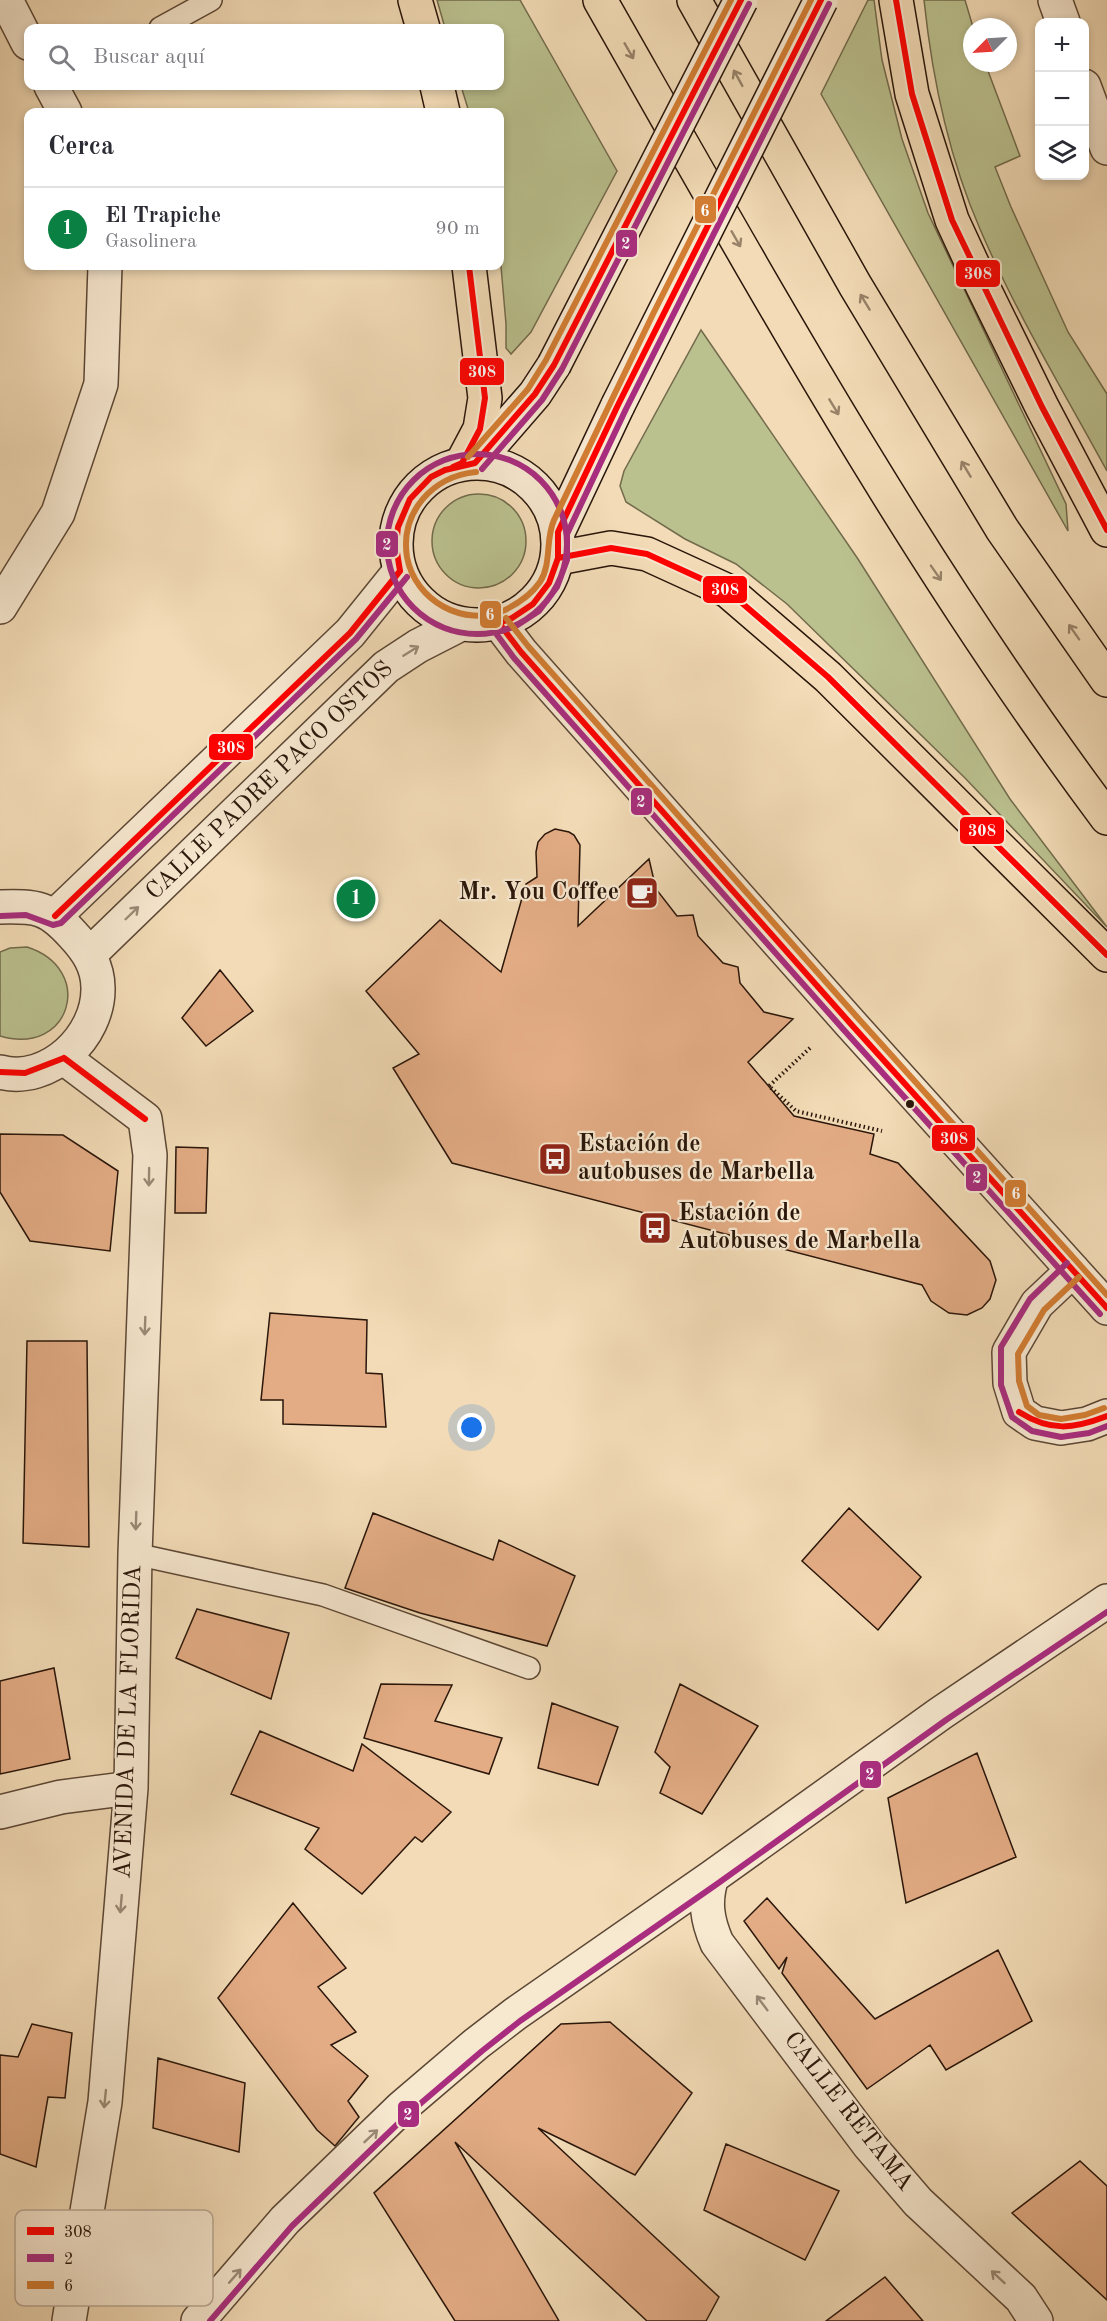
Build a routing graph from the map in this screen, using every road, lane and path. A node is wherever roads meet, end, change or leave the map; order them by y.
1 (6, 0) edge
2 (211, 0) edge
3 (415, 0) edge
4 (600, 0) edge
5 (694, 0) edge
6 (741, 0) edge
7 (820, 0) edge
8 (896, 0) edge
9 (1055, 0) edge
10 (1062, 18) edge
11 (167, 24) edge
12 (422, 24) edge
13 (24, 35) edge
14 (437, 90) edge
15 (1089, 99) edge
16 (442, 108) edge
17 (1107, 148) edge
18 (105, 270) edge
19 (469, 270) edge
20 (468, 463) junction
21 (1107, 530) edge
22 (558, 545) junction
23 (400, 571) junction
24 (0, 607) edge
25 (499, 623) junction
26 (461, 624) junction
27 (1107, 680) edge
28 (1107, 818) edge
29 (0, 907) edge
30 (56, 916) junction
31 (90, 954) junction
32 (1107, 955) edge
33 (810, 1048) dead end
34 (64, 1058) junction
35 (0, 1072) edge
36 (882, 1131) dead end
37 (1073, 1270) junction
38 (1107, 1308) edge
39 (1107, 1416) edge
40 (135, 1554) junction
41 (1107, 1601) edge
42 (529, 1668) dead end
43 (131, 1788) junction
44 (0, 1812) edge
45 (712, 1877) junction
46 (87, 2210) edge
47 (213, 2304) edge
48 (71, 2306) edge
49 (211, 2306) edge
50 (69, 2321) edge
51 (198, 2321) edge
52 (1036, 2321) edge

1 - 13 street
2 - 11 lane
3 - 12 highway
4 -> 28 highway
27 -> 5 highway
6 - 20 street, bridge
7 - 22 street, bridge
8 - 21 highway
9 - 10 street
14 - 16 highway
15 - 17 street
18 - 24 street
19 - 20 highway
20 - 22 street
20 - 23 street
22 - 25 street
22 - 32 highway
23 - 26 street
23 - 30 street
25 - 26 street
25 - 37 street
31 -> 26 street, CALLE PADRE PACO OSTOS
29 - 30 street
30 - 31 street
31 - 34 street
33 - 36 path
34 - 35 street
34 -> 40 street, AVENIDA DE LA FLORIDA
37 - 38 street
37 - 39 street
40 - 42 lane
40 - 43 street, AVENIDA DE LA FLORIDA
41 - 45 street
43 - 44 street
43 -> 46 street, AVENIDA DE LA FLORIDA
47 -> 45 street
52 -> 45 street, CALLE RETAMA
48 -> 50 street, AVENIDA DE LA FLORIDA
51 -> 49 street

